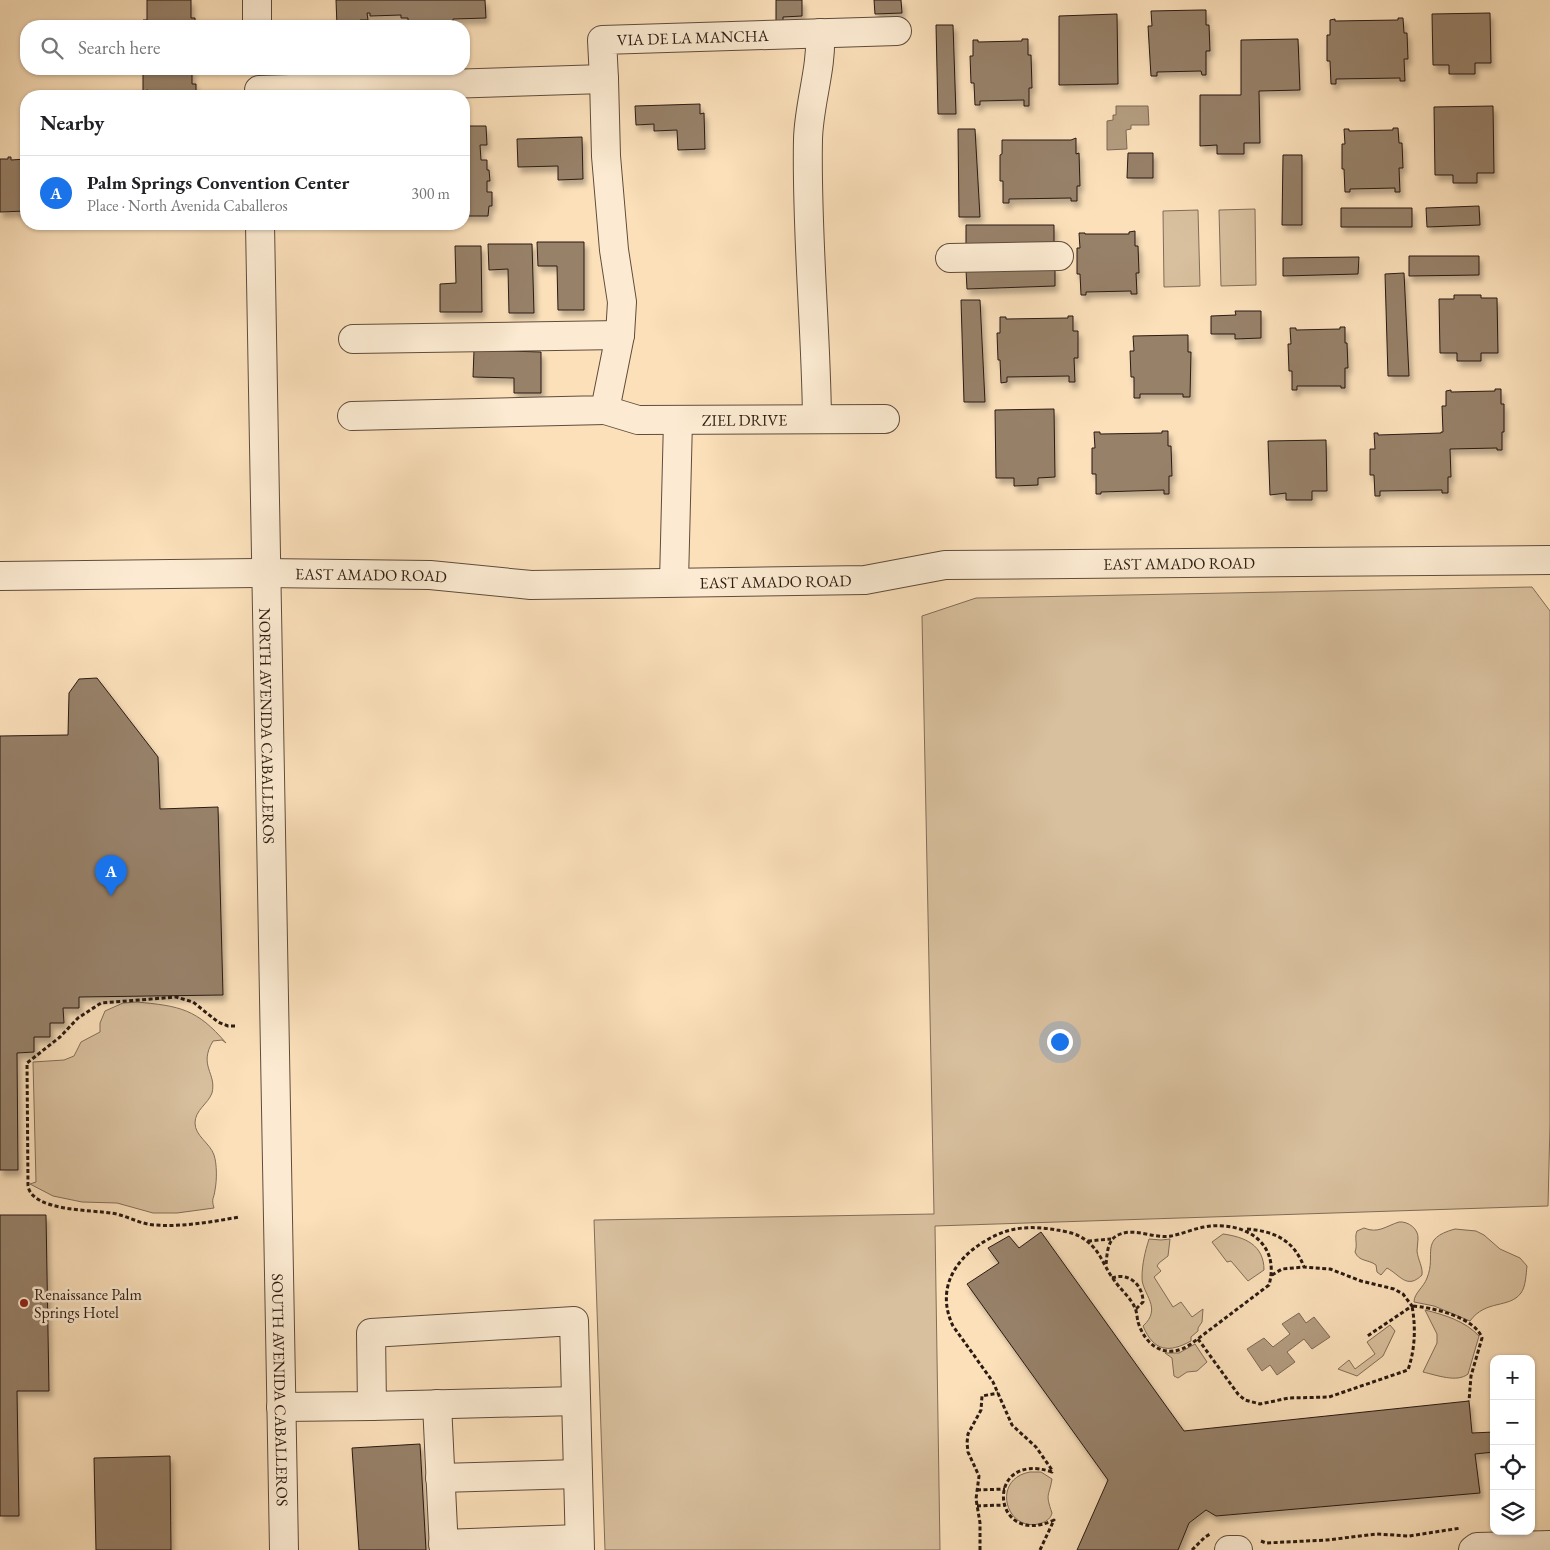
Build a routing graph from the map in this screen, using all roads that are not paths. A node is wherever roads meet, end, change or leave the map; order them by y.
1 (257, 0) edge
2 (257, 20) edge
3 (897, 31) dead end
4 (820, 34) junction
5 (604, 79) junction
6 (258, 85) edge
7 (260, 230) edge
8 (1059, 256) dead end
9 (950, 258) dead end
10 (620, 335) junction
11 (353, 339) dead end
12 (605, 410) junction
13 (352, 416) dead end
14 (885, 418) dead end
15 (817, 419) junction
16 (678, 420) junction
17 (1550, 560) edge
18 (264, 573) junction
19 (0, 576) edge
20 (674, 582) junction
21 (276, 1229) joint
22 (576, 1401) junction
23 (437, 1404) junction
24 (372, 1406) junction
25 (281, 1408) junction
26 (578, 1474) junction
27 (440, 1478) junction
28 (1470, 1539) edge
29 (1224, 1541) edge
30 (1514, 1542) edge
31 (580, 1544) edge
32 (1249, 1545) edge
33 (1550, 1545) edge
34 (443, 1547) edge
35 (284, 1550) edge

1 - 2 street
3 - 4 street, VIA DE LA MANCHA
4 - 5 street, VIA DE LA MANCHA
4 - 15 street
5 - 6 street
5 - 10 street
7 - 18 street, NORTH AVENIDA CABALLEROS
8 - 9 street
10 - 11 street
10 - 12 street
12 - 13 street, ZIEL DRIVE
12 - 16 street, ZIEL DRIVE
14 - 15 street, ZIEL DRIVE
15 - 16 street, ZIEL DRIVE
16 - 20 street
17 - 20 street, EAST AMADO ROAD
18 - 19 street, EAST AMADO ROAD
18 - 20 street, EAST AMADO ROAD
18 - 21 street, NORTH AVENIDA CABALLEROS
21 - 25 street, SOUTH AVENIDA CABALLEROS
22 - 23 street
22 - 24 street
22 - 26 street
23 - 24 street
23 - 27 street
24 - 25 street
25 - 35 street, SOUTH AVENIDA CABALLEROS
26 - 27 street
26 - 31 street
27 - 34 street
28 - 30 street
29 - 32 street
30 - 33 street
31 - 34 street

